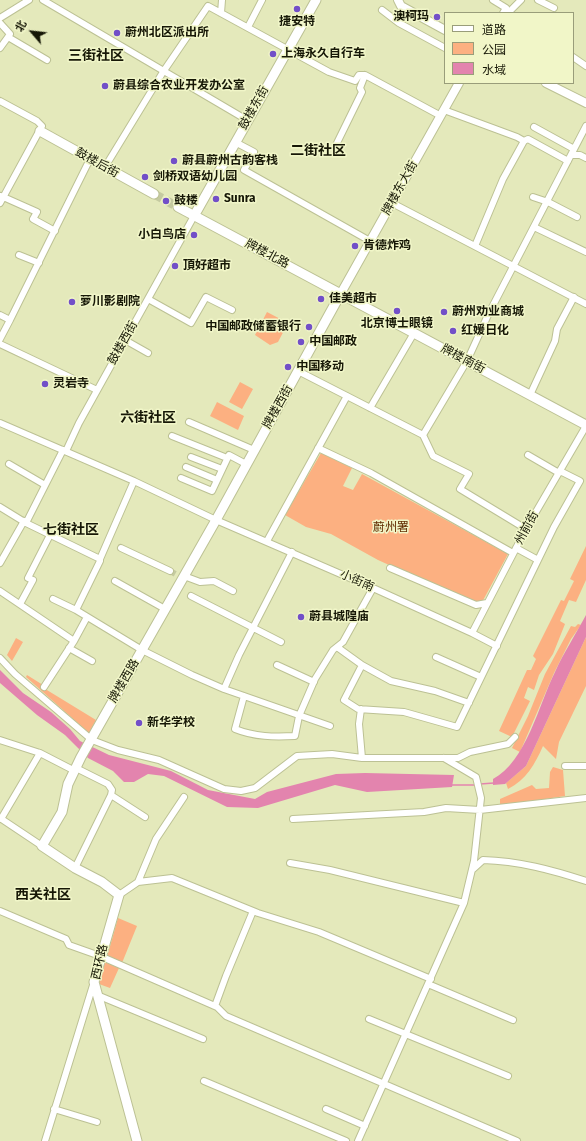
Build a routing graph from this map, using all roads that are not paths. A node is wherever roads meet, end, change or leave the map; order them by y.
1 (29, 0) edge
2 (43, 0) edge
3 (222, 0) edge
4 (262, 0) edge
5 (316, 0) edge
6 (398, 0) edge
7 (493, 0) edge
8 (521, 0) edge
9 (538, 0) edge
10 (554, 8) dead end
11 (382, 10) dead end
12 (507, 12) edge
13 (221, 13) junction
14 (0, 18) edge
15 (0, 23) edge
16 (248, 27) junction
17 (444, 29) edge
18 (8, 37) junction
19 (444, 47) edge
20 (0, 48) edge
21 (287, 48) junction
22 (574, 58) edge
23 (46, 60) dead end
24 (586, 66) edge
25 (163, 72) junction
26 (365, 75) junction
27 (458, 84) edge
28 (548, 84) edge
29 (0, 101) edge
30 (586, 104) edge
31 (442, 113) junction
32 (247, 120) junction
33 (586, 126) edge
34 (534, 127) dead end
35 (40, 131) junction
36 (235, 142) junction
37 (524, 142) junction
38 (336, 145) dead end
39 (574, 148) junction
40 (570, 158) junction
41 (586, 158) edge
42 (90, 159) junction
43 (105, 167) junction
44 (154, 194) tunnel mouth
45 (2, 196) edge
46 (533, 198) dead end
47 (548, 202) junction
48 (0, 203) edge
49 (392, 203) junction
50 (178, 207) tunnel mouth
51 (194, 216) junction
52 (577, 217) dead end
53 (534, 227) junction
54 (55, 231) junction
55 (370, 241) junction
56 (475, 246) junction
57 (586, 252) edge
58 (20, 255) dead end
59 (39, 263) junction
60 (514, 265) junction
61 (341, 293) junction
62 (574, 297) junction
63 (148, 299) junction
64 (586, 304) edge
65 (232, 310) dead end
66 (0, 315) edge
67 (10, 320) junction
68 (414, 333) junction
69 (0, 338) edge
70 (125, 340) junction
71 (0, 344) edge
72 (148, 353) dead end
73 (467, 361) junction
74 (298, 372) junction
75 (97, 390) junction
76 (530, 395) junction
77 (347, 396) junction
78 (370, 408) junction
79 (189, 422) dead end
80 (0, 423) edge
81 (586, 425) edge
82 (423, 435) junction
83 (172, 436) dead end
84 (318, 448) junction
85 (64, 450) junction
86 (254, 450) junction
87 (528, 455) dead end
88 (191, 457) dead end
89 (227, 458) junction
90 (9, 464) dead end
91 (246, 464) junction
92 (186, 467) dead end
93 (222, 469) junction
94 (559, 472) junction
95 (181, 478) dead end
96 (134, 480) junction
97 (217, 480) junction
98 (580, 481) junction
99 (45, 485) junction
100 (586, 485) edge
101 (0, 507) edge
102 (216, 520) junction
103 (25, 522) junction
104 (526, 529) junction
105 (50, 535) junction
106 (267, 541) junction
107 (122, 548) dead end
108 (515, 551) junction
109 (292, 552) junction
110 (100, 559) junction
111 (538, 560) junction
112 (0, 563) edge
113 (390, 568) dead end
114 (170, 571) tunnel mouth
115 (182, 576) junction
116 (115, 581) dead end
117 (373, 588) junction
118 (0, 591) edge
119 (233, 591) dead end
120 (191, 596) dead end
121 (53, 599) dead end
122 (487, 603) junction
123 (20, 604) junction
124 (165, 609) junction
125 (76, 610) junction
126 (87, 617) junction
127 (253, 630) junction
128 (472, 632) junction
129 (74, 641) junction
130 (281, 642) dead end
131 (496, 646) junction
132 (337, 647) junction
133 (69, 648) junction
134 (142, 650) junction
135 (436, 657) dead end
136 (0, 658) edge
137 (92, 661) dead end
138 (277, 664) dead end
139 (362, 665) junction
140 (481, 677) junction
141 (314, 682) junction
142 (44, 687) dead end
143 (224, 689) junction
144 (244, 696) junction
145 (469, 704) junction
146 (361, 709) junction
147 (299, 716) junction
148 (330, 726) dead end
149 (515, 737) dead end
150 (0, 740) edge
151 (91, 740) junction
152 (40, 753) junction
153 (362, 758) junction
154 (444, 758) junction
155 (565, 766) dead end
156 (586, 766) edge
157 (76, 770) junction
158 (111, 795) junction
159 (184, 797) dead end
160 (586, 798) edge
161 (480, 810) junction
162 (145, 817) dead end
163 (1, 819) edge
164 (293, 819) dead end
165 (42, 846) junction
166 (290, 864) dead end
167 (74, 868) junction
168 (472, 870) junction
169 (586, 881) edge
170 (138, 882) junction
171 (119, 895) junction
172 (464, 903) junction
173 (0, 911) edge
174 (253, 911) junction
175 (100, 956) junction
176 (94, 982) junction
177 (429, 982) junction
178 (98, 995) junction
179 (215, 1006) junction
180 (370, 1019) dead end
181 (513, 1020) dead end
182 (406, 1034) junction
183 (203, 1039) dead end
184 (508, 1076) dead end
185 (204, 1081) dead end
186 (384, 1083) junction
187 (54, 1109) junction
188 (326, 1109) dead end
189 (97, 1122) dead end
190 (365, 1126) junction
191 (45, 1141) edge
192 (137, 1141) edge
193 (346, 1141) edge
194 (358, 1141) edge
195 (516, 1141) edge

1 - 14 street
2 - 25 street
3 - 13 street
4 - 16 street
5 - 21 main road, 鼓楼东街
6 - 17 street
7 - 12 street
8 - 12 street
9 - 10 street
11 - 19 street
13 - 16 street
13 - 25 street
15 - 18 street
16 - 21 street
18 - 20 street
18 - 23 street
21 - 26 street
21 - 32 main road, 鼓楼东街
22 - 24 street
25 - 32 street
25 - 43 street
26 - 31 street
26 - 38 street
27 - 31 street, 牌楼东大街
28 - 30 street
29 - 35 street
31 - 37 street
31 - 49 street, 牌楼东大街
32 - 36 main road, 鼓楼东街
33 - 39 street
34 - 39 street
35 - 42 main road, 鼓楼后街
35 - 45 street
36 - 51 main road, 鼓楼东街
36 - 55 street
37 - 40 street
37 - 56 street
39 - 40 street
40 - 41 street
40 - 47 street
42 - 43 main road, 鼓楼后街
42 - 54 street
43 - 44 main road, 鼓楼后街
45 - 48 street
45 - 54 street
46 - 47 street
47 - 52 street
47 - 53 street
49 - 55 street, 牌楼东大街
49 - 56 street
50 - 51 main road
51 - 61 main road, 牌楼北路
51 - 63 street, 鼓楼西街
53 - 57 street
53 - 60 street
54 - 59 street
55 - 61 street, 牌楼东大街
56 - 60 street
58 - 59 street
59 - 67 street
60 - 62 street
60 - 73 street
61 - 68 main road, 牌楼南街
61 - 74 main road, 牌楼西街
62 - 64 street
62 - 76 street
63 - 65 street
63 - 70 street, 鼓楼西街
66 - 67 street
67 - 69 street
68 - 73 main road, 牌楼南街
68 - 78 street
70 - 72 street
70 - 75 street, 鼓楼西街
71 - 75 street
73 - 76 main road, 牌楼南街
73 - 82 street
74 - 77 street
74 - 86 main road, 牌楼西街
75 - 85 street, 鼓楼西街
76 - 81 main road, 牌楼南街
77 - 78 street
77 - 84 street
78 - 82 street
79 - 86 street
80 - 85 street, 小街南
81 - 94 street, 州前街
82 - 104 street
83 - 89 street
84 - 106 street
84 - 108 street
85 - 96 street, 小街南
85 - 99 street, 鼓楼西街
86 - 91 main road, 牌楼西街
87 - 94 street
88 - 93 street
89 - 91 street
89 - 93 street
90 - 99 street
91 - 102 main road, 牌楼西街
92 - 97 street
93 - 97 street
94 - 98 street
94 - 104 street, 州前街
95 - 97 street
96 - 102 street, 小街南
96 - 110 street
98 - 100 street
98 - 111 street
99 - 103 street, 鼓楼西街
101 - 103 street
102 - 106 street, 小街南
102 - 115 main road, 牌楼西路
103 - 105 street
103 - 112 street, 鼓楼西街
104 - 108 street, 州前街
105 - 110 street
105 - 123 street
106 - 109 street, 小街南
107 - 114 street
108 - 111 street
108 - 122 street, 州前街
109 - 117 street, 小街南
109 - 127 street
110 - 125 street
111 - 131 street
113 - 122 street
115 - 119 street
115 - 124 main road, 牌楼西路
116 - 124 street
117 - 128 street, 小街南
117 - 132 street
118 - 123 street
120 - 127 street
121 - 125 street
122 - 128 street, 州前街
123 - 129 street
124 - 134 main road, 牌楼西路
125 - 126 street
126 - 129 street
126 - 134 street
127 - 130 street
127 - 143 street
128 - 131 street, 小街南
129 - 133 street
131 - 140 street
132 - 139 street
132 - 141 street
133 - 137 street
133 - 142 street
134 - 143 street
134 - 151 main road, 牌楼西路
135 - 140 street
136 - 151 street
138 - 141 street
139 - 145 street
139 - 146 street
140 - 145 street
141 - 147 street
143 - 144 street
144 - 147 street
144 - 147 street
145 - 146 street
146 - 153 street
147 - 148 street
149 - 154 street
150 - 152 street
151 - 153 street
151 - 157 main road, 牌楼西路
152 - 157 street
152 - 163 street
153 - 154 street
154 - 161 street
155 - 156 street
157 - 158 street
157 - 165 main road, 牌楼西路
158 - 162 street
158 - 167 street
159 - 170 street
160 - 161 street
161 - 164 street
161 - 168 street
163 - 165 street
165 - 167 main road
166 - 172 street
167 - 171 main road
168 - 169 street
168 - 172 street
170 - 171 street
170 - 174 street
171 - 175 main road, 西环路
172 - 177 street
173 - 175 street
174 - 177 street
174 - 179 street
175 - 176 main road, 西环路
175 - 179 street
176 - 178 main road, 西环路
176 - 187 street
177 - 181 street
177 - 182 street
178 - 183 street
178 - 192 main road, 西环路
179 - 186 street
180 - 182 street
182 - 184 street
182 - 186 street
185 - 193 street
186 - 190 street
186 - 195 street
187 - 189 street
187 - 191 street
188 - 190 street
190 - 194 street

